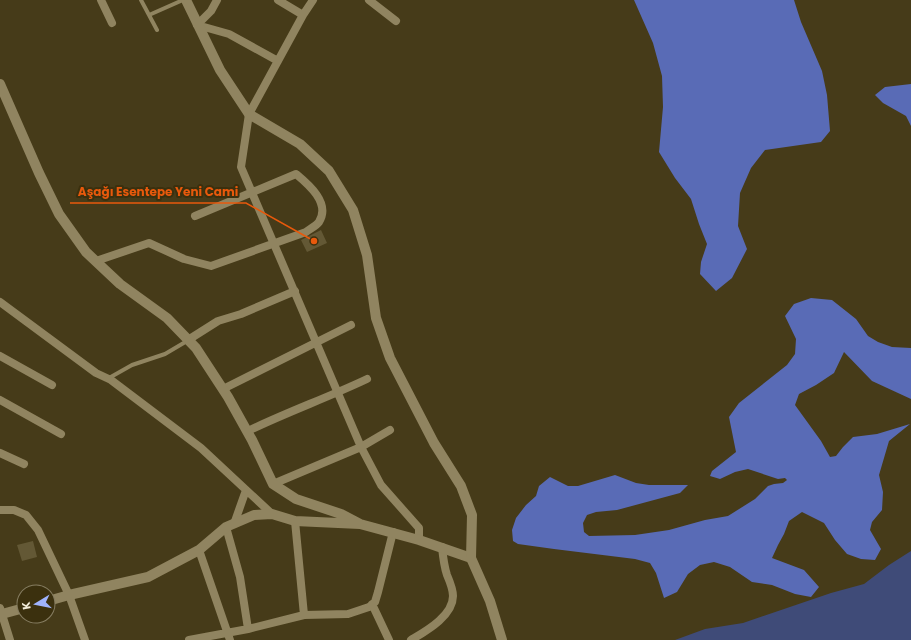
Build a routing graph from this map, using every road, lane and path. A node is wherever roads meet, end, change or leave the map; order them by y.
1 (101, 0) edge
2 (141, 0) edge
3 (183, 0) edge
4 (186, 0) edge
5 (217, 0) edge
6 (278, 0) edge
7 (313, 0) edge
8 (369, 0) edge
9 (149, 15) junction
10 (303, 15) junction
11 (396, 21) dead end
12 (112, 23) dead end
13 (197, 25) junction
14 (157, 30) dead end
15 (278, 61) junction
16 (0, 84) edge
17 (249, 114) junction
18 (252, 191) junction
19 (195, 216) dead end
20 (274, 242) junction
21 (96, 261) junction
22 (295, 291) junction
23 (0, 302) edge
24 (350, 325) dead end
25 (188, 340) junction
26 (317, 343) junction
27 (0, 356) edge
28 (108, 378) junction
29 (367, 379) dead end
30 (52, 386) dead end
31 (223, 389) junction
32 (338, 393) junction
33 (0, 400) edge
34 (390, 430) dead end
35 (248, 432) junction
36 (61, 434) dead end
37 (361, 447) junction
38 (0, 453) edge
39 (24, 464) dead end
40 (273, 484) junction
41 (246, 490) junction
42 (0, 510) edge
43 (272, 514) junction
44 (295, 521) junction
45 (360, 524) junction
46 (230, 526) junction
47 (393, 532) junction
48 (419, 540) junction
49 (442, 547) junction
50 (199, 550) junction
51 (471, 558) junction
52 (68, 595) junction
53 (56, 599) edge
54 (372, 604) junction
55 (16, 609) edge
56 (1, 612) edge
57 (304, 615) junction
58 (248, 629) junction
59 (229, 637) edge
60 (10, 640) edge
61 (85, 640) edge
62 (189, 640) edge
63 (389, 640) edge
64 (411, 640) edge
65 (502, 640) edge

1 - 12 street
2 - 9 lane
3 - 9 lane
4 - 13 street
5 - 13 street
6 - 10 street
7 - 10 street
8 - 11 street
9 - 14 lane
10 - 15 street
13 - 15 street
13 - 17 street
15 - 17 street
16 - 21 street
17 - 18 street
17 - 51 street
18 - 19 street
18 - 20 street
18 - 20 street
20 - 21 street
20 - 22 street
21 - 25 street
22 - 25 street
22 - 26 street
23 - 28 street
24 - 26 street
25 - 28 lane
25 - 31 street
26 - 31 street
26 - 32 street
27 - 30 street
28 - 41 street
29 - 32 street
31 - 35 street
32 - 35 street
32 - 37 street
33 - 36 street
34 - 37 street
35 - 40 street
37 - 40 street
37 - 48 street
38 - 39 street
40 - 45 street
41 - 43 street
41 - 46 street
42 - 52 street
43 - 44 street
43 - 46 street
44 - 45 street
44 - 57 street
45 - 47 street
46 - 50 street
46 - 58 street
47 - 48 street
47 - 54 street
48 - 49 street
49 - 51 street
49 - 64 street
50 - 52 street
50 - 59 street
51 - 65 street
52 - 53 street
52 - 61 street
54 - 57 street
54 - 63 street
55 - 56 street
56 - 60 street
57 - 58 street
58 - 59 street
59 - 62 street

